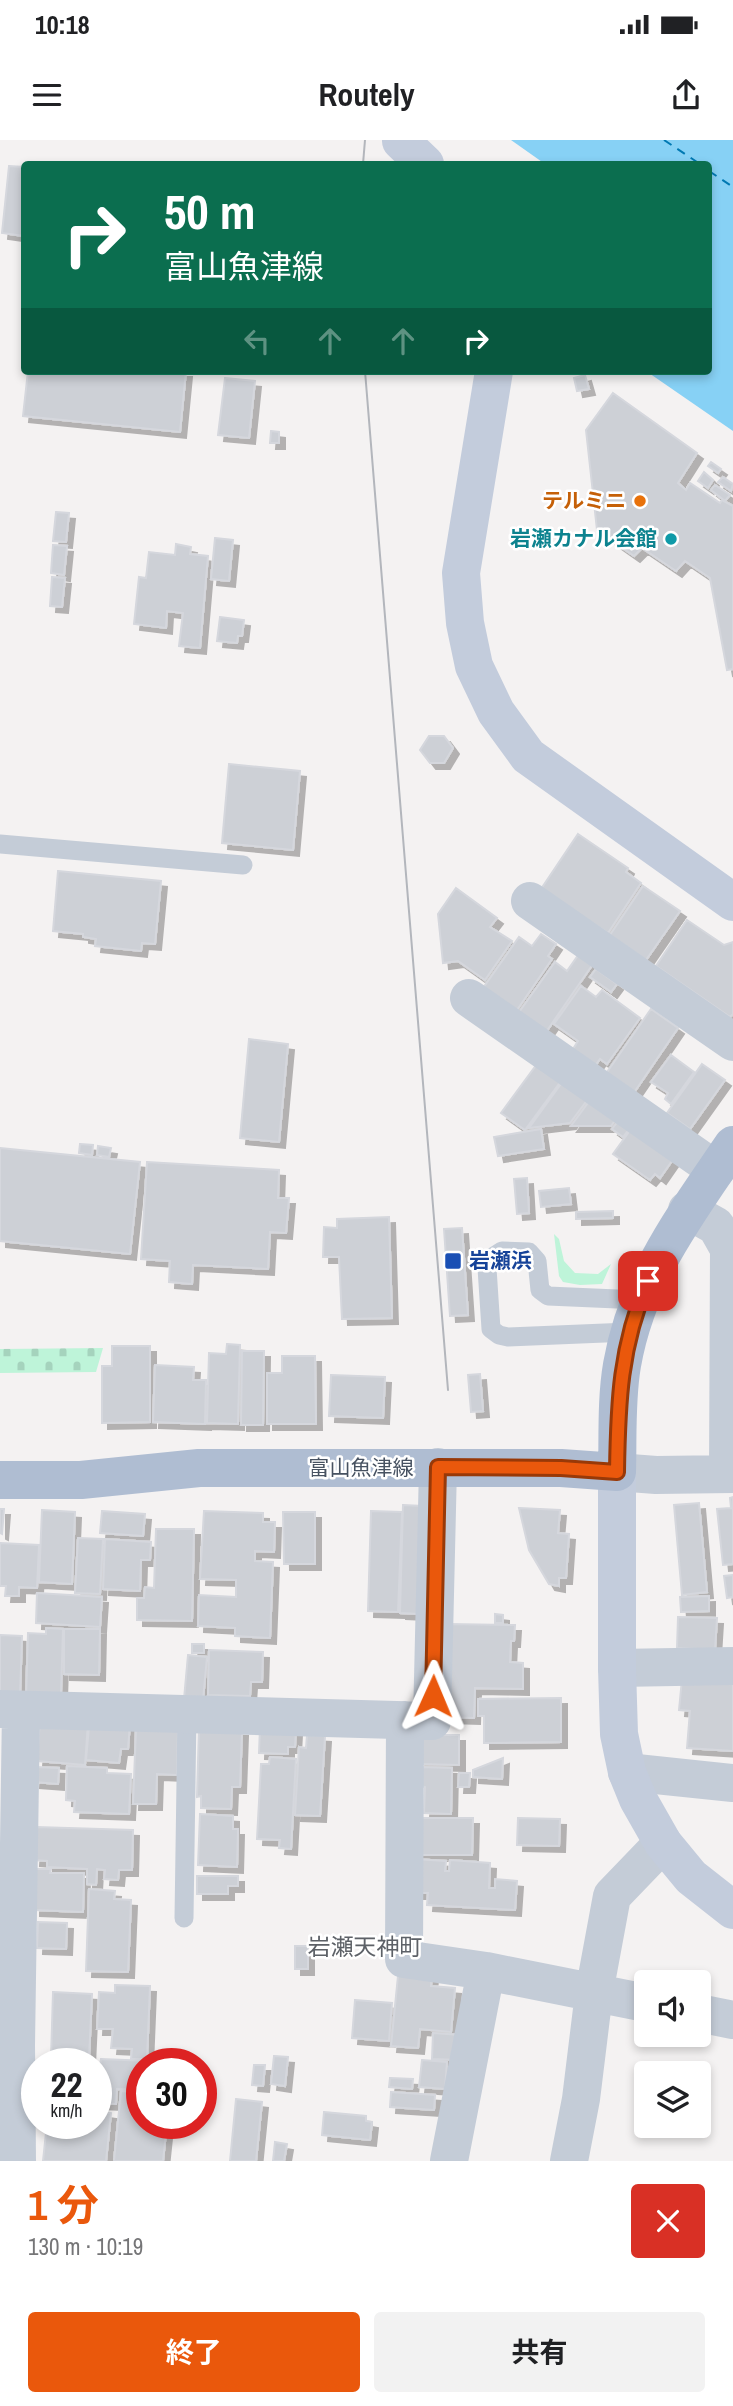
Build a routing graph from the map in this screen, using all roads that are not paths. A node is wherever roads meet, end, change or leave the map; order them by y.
1 (401, 141) edge
2 (422, 161) edge
3 (493, 375) edge
4 (0, 844) edge
5 (243, 865) dead end
6 (530, 901) dead end
7 (733, 902) edge
8 (469, 998) dead end
9 (733, 1042) edge
10 (725, 1157) edge
11 (687, 1210) junction
12 (635, 1316) junction
13 (438, 1467) junction
14 (617, 1472) junction
15 (731, 1474) edge
16 (0, 1480) edge
17 (733, 1666) edge
18 (617, 1668) junction
19 (10, 1709) edge
20 (187, 1713) junction
21 (405, 1720) junction
22 (628, 1772) junction
23 (733, 1783) edge
24 (663, 1843) junction
25 (733, 1910) edge
26 (184, 1918) dead end
27 (486, 1971) junction
28 (594, 1993) junction
29 (634, 2001) edge
30 (711, 2016) edge
31 (733, 2020) edge
32 (8, 2045) edge
33 (17, 2161) edge
34 (449, 2161) edge
35 (569, 2161) edge

1 - 2 street
3 - 7 street
4 - 5 lane
6 - 9 street
8 - 10 street
10 - 11 main road
11 - 12 main road
11 - 15 street
12 - 12 lane
12 - 14 main road
13 - 14 main road, 富山魚津線
13 - 16 main road, 富山魚津線
13 - 21 street
14 - 15 street
14 - 18 street
17 - 18 street
18 - 22 street
19 - 20 street
19 - 32 street
20 - 21 street
20 - 26 lane
21 - 27 street
22 - 23 street
22 - 24 street
24 - 25 street
24 - 28 street
27 - 28 street
27 - 34 street
28 - 29 street
28 - 35 street
30 - 31 street
32 - 33 street

